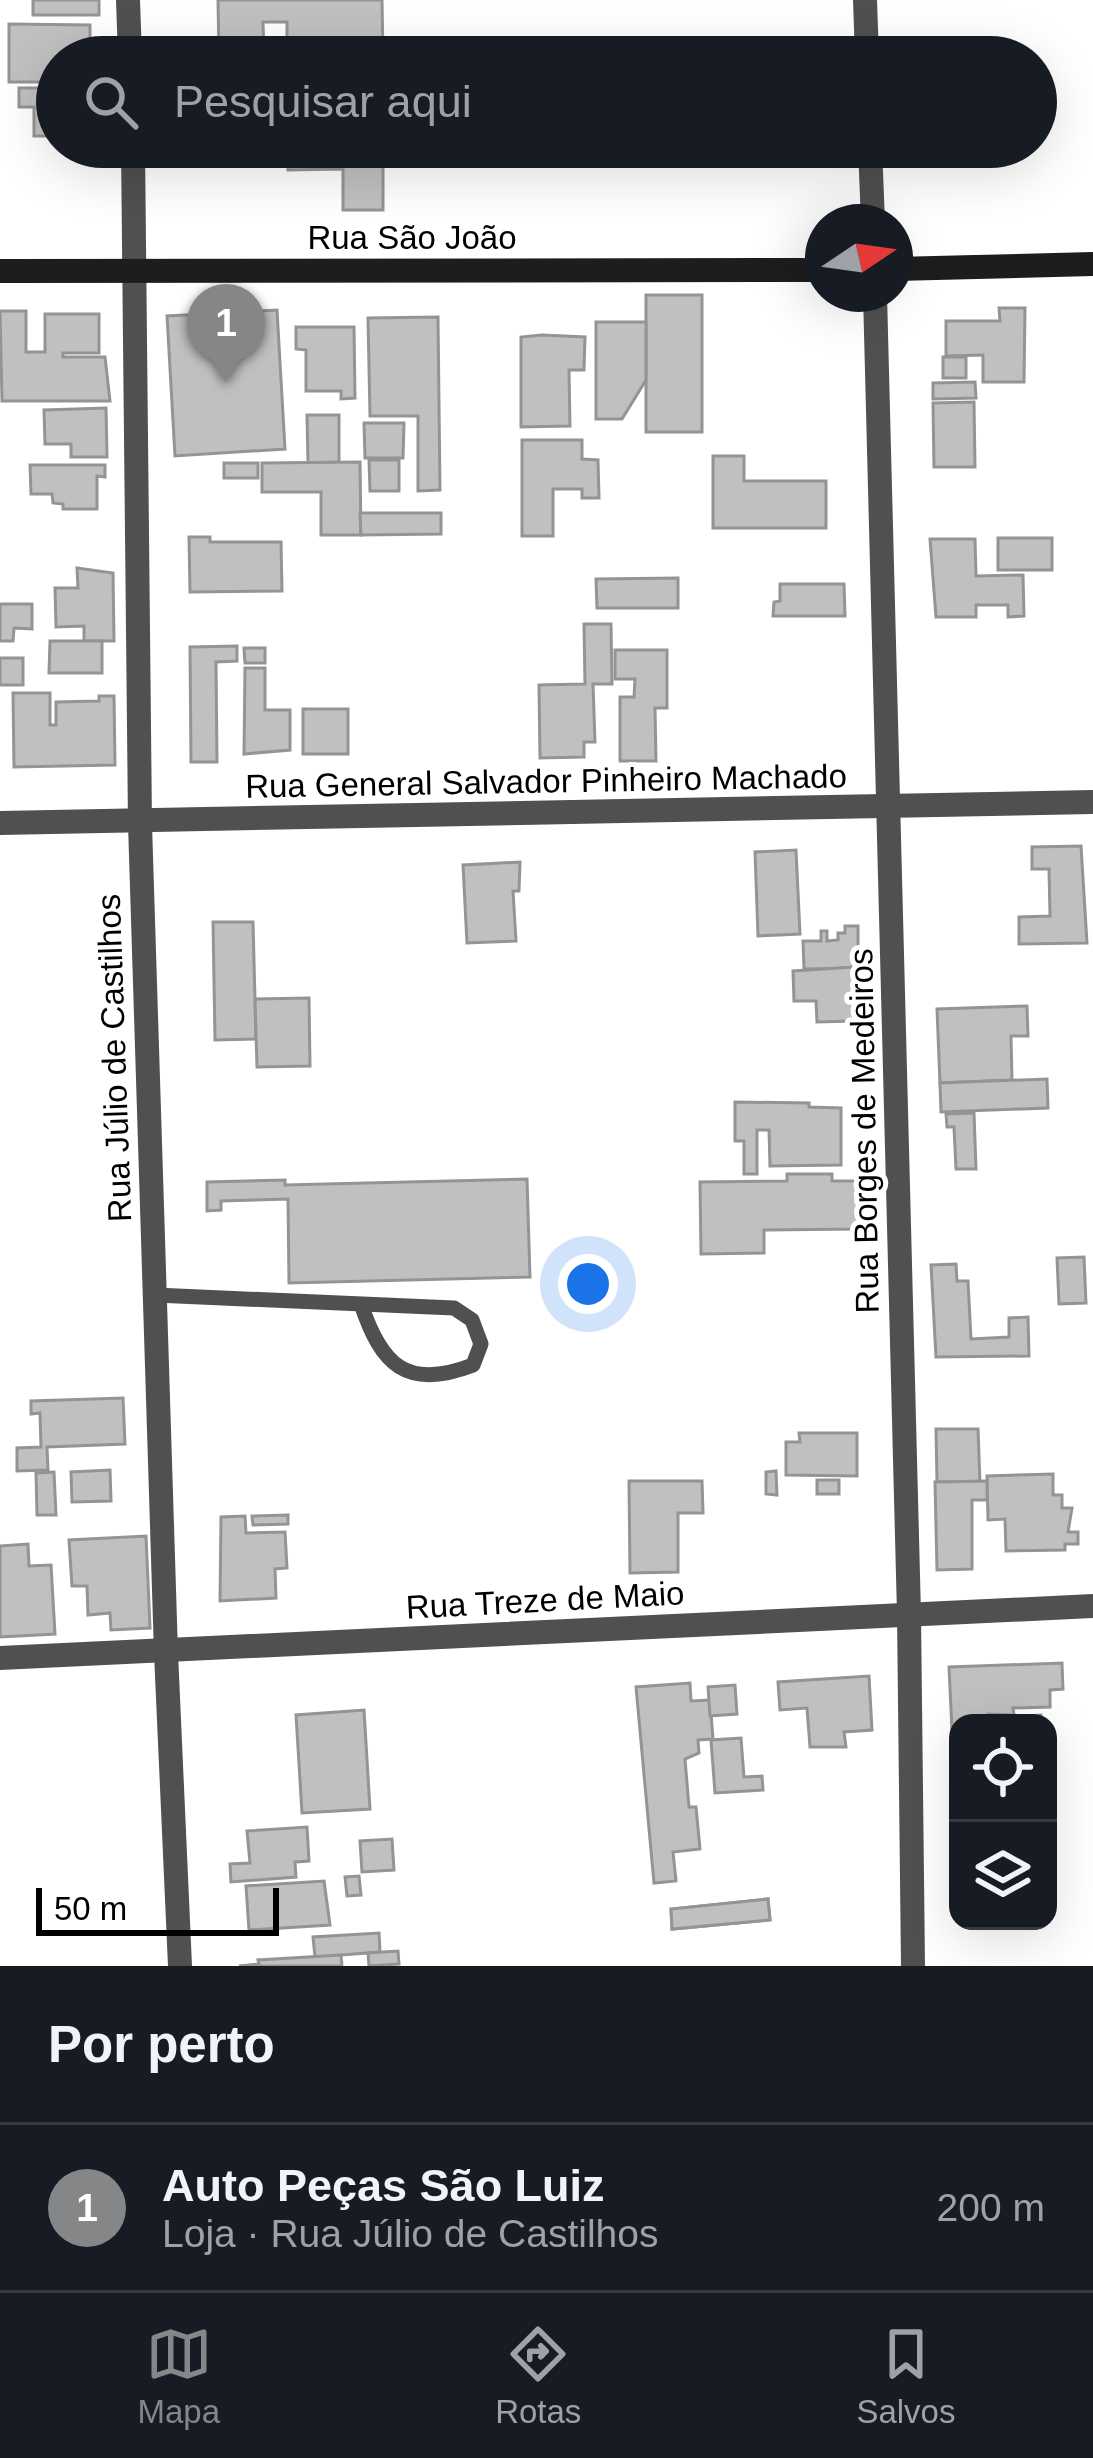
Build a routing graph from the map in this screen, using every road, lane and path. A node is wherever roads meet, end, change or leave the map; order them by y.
1 (128, 0) edge
2 (865, 0) edge
3 (129, 36) edge
4 (866, 36) edge
5 (134, 168) edge
6 (871, 168) edge
7 (872, 204) edge
8 (1093, 264) edge
9 (913, 269) edge
10 (136, 270) junction
11 (805, 270) edge
12 (0, 271) edge
13 (875, 312) edge
14 (1093, 802) edge
15 (888, 805) junction
16 (0, 824) edge
17 (140, 824) junction
18 (154, 1294) junction
19 (361, 1304) junction
20 (1093, 1606) edge
21 (909, 1614) junction
22 (166, 1653) junction
23 (0, 1658) edge
24 (180, 1966) edge
25 (913, 1966) edge

1 - 3 street
2 - 4 street
5 - 10 street, Rua Júlio de Castilhos
6 - 7 street
8 - 9 main road
10 - 11 main road, Rua São João
10 - 12 main road, Rua São João
10 - 17 street, Rua Júlio de Castilhos
13 - 15 street, Rua Borges de Medeiros
14 - 15 street, Rua General Salvador Pinheiro Machado
15 - 17 street, Rua General Salvador Pinheiro Machado
15 - 21 street, Rua Borges de Medeiros
16 - 17 street, Rua General Salvador Pinheiro Machado
17 - 18 street, Rua Júlio de Castilhos
18 - 19 lane
18 - 22 street, Rua Júlio de Castilhos
19 - 19 lane
20 - 21 street, Rua Treze de Maio
21 - 22 street, Rua Treze de Maio
21 - 25 street, Rua Borges de Medeiros
22 - 23 street, Rua Treze de Maio
22 - 24 street, Rua Júlio de Castilhos

